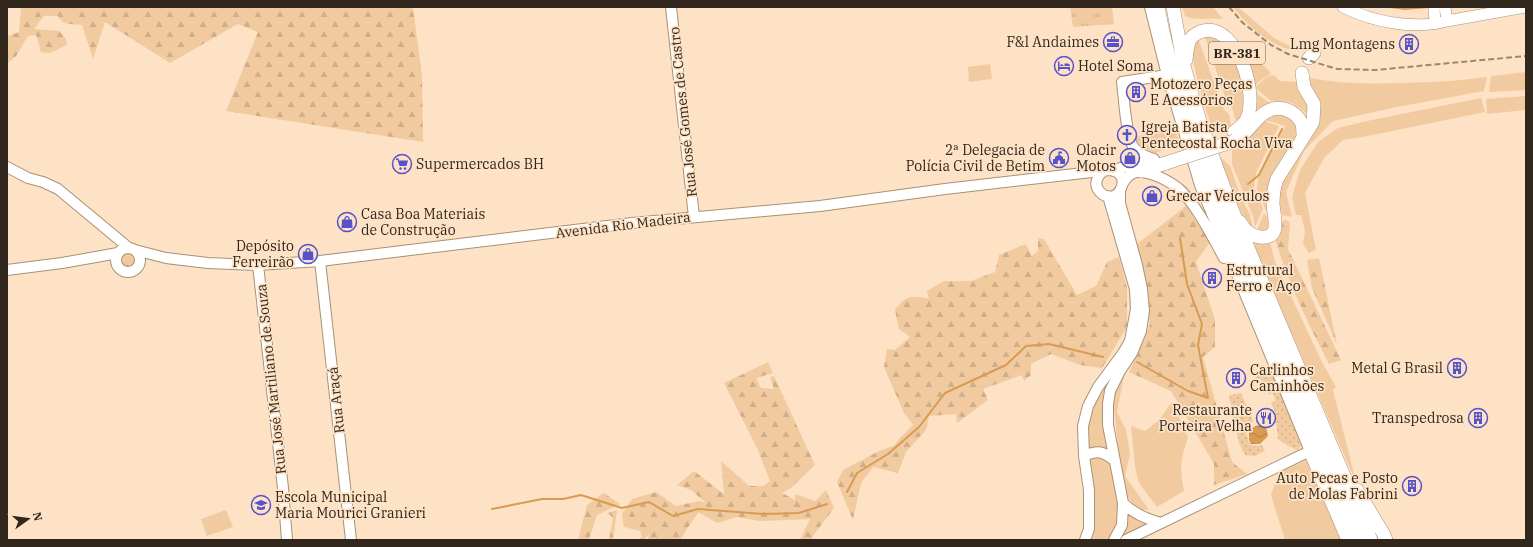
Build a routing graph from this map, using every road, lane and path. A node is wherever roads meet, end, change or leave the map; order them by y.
1 (671, 7) edge
2 (1150, 7) edge
3 (1158, 7) edge
4 (1173, 7) edge
5 (1343, 7) edge
6 (1434, 7) edge
7 (1445, 7) edge
8 (1525, 7) edge
9 (1447, 21) junction
10 (1435, 24) junction
11 (1184, 66) junction
12 (1302, 73) dead end
13 (1167, 75) junction
14 (1234, 136) junction
15 (1304, 137) junction
16 (1163, 159) junction
17 (7, 167) edge
18 (1141, 170) junction
19 (1109, 171) junction
20 (1080, 173) junction
21 (1096, 185) junction
22 (1121, 187) junction
23 (1108, 196) junction
24 (1233, 212) junction
25 (694, 217) junction
26 (124, 249) junction
27 (93, 258) junction
28 (166, 258) junction
29 (320, 261) junction
30 (258, 265) junction
31 (117, 266) junction
32 (138, 266) junction
33 (7, 270) edge
34 (1248, 301) junction
35 (1310, 451) junction
36 (1084, 456) junction
37 (1336, 458) junction
38 (1115, 461) junction
39 (1123, 503) junction
40 (1161, 523) junction
41 (287, 540) edge
42 (351, 540) edge
43 (1085, 540) edge
44 (1114, 540) edge
45 (1126, 540) edge
46 (1348, 540) edge
47 (1358, 540) edge
48 (1371, 540) edge
49 (1386, 540) edge

1 - 25 main road, Rua José Gomes de Castro
2 - 13 main road
3 - 47 highway
4 - 11 highway, BR-381
5 - 10 main road
6 - 10 main road
7 - 9 main road
8 - 9 main road
9 - 10 main road
11 - 14 highway, BR-381
11 - 24 highway, BR-381
12 - 15 highway
13 - 16 main road
13 - 34 main road
14 - 15 highway
14 - 16 highway
15 - 24 highway
16 - 18 highway
16 - 19 main road, Avenida Rio Madeira
17 - 26 main road
18 - 22 main road
18 - 34 main road
19 - 20 main road, Avenida Rio Madeira
19 - 21 main road
19 - 22 main road
20 - 21 main road
20 - 25 main road, Avenida Rio Madeira
21 - 23 main road
22 - 23 main road
22 - 38 main road
23 - 36 main road
24 - 37 highway, BR-381
25 - 29 main road, Avenida Rio Madeira
26 - 27 main road, Avenida Rio Madeira
26 - 28 main road, Avenida Rio Madeira
26 - 31 main road
26 - 32 main road
27 - 31 main road, Avenida Rio Madeira
27 - 33 main road, Avenida Rio Madeira
28 - 30 main road, Avenida Rio Madeira
28 - 32 main road, Avenida Rio Madeira
29 - 30 main road, Avenida Rio Madeira
29 - 42 main road, Rua Araçá
30 - 41 main road, Rua José Martiliano de Souza
31 - 32 main road
34 - 35 main road
35 - 40 main road
35 - 46 highway
36 - 38 main road
36 - 43 main road
37 - 48 highway, BR-381
37 - 49 highway
38 - 39 main road
39 - 40 main road
39 - 44 main road
40 - 45 main road

